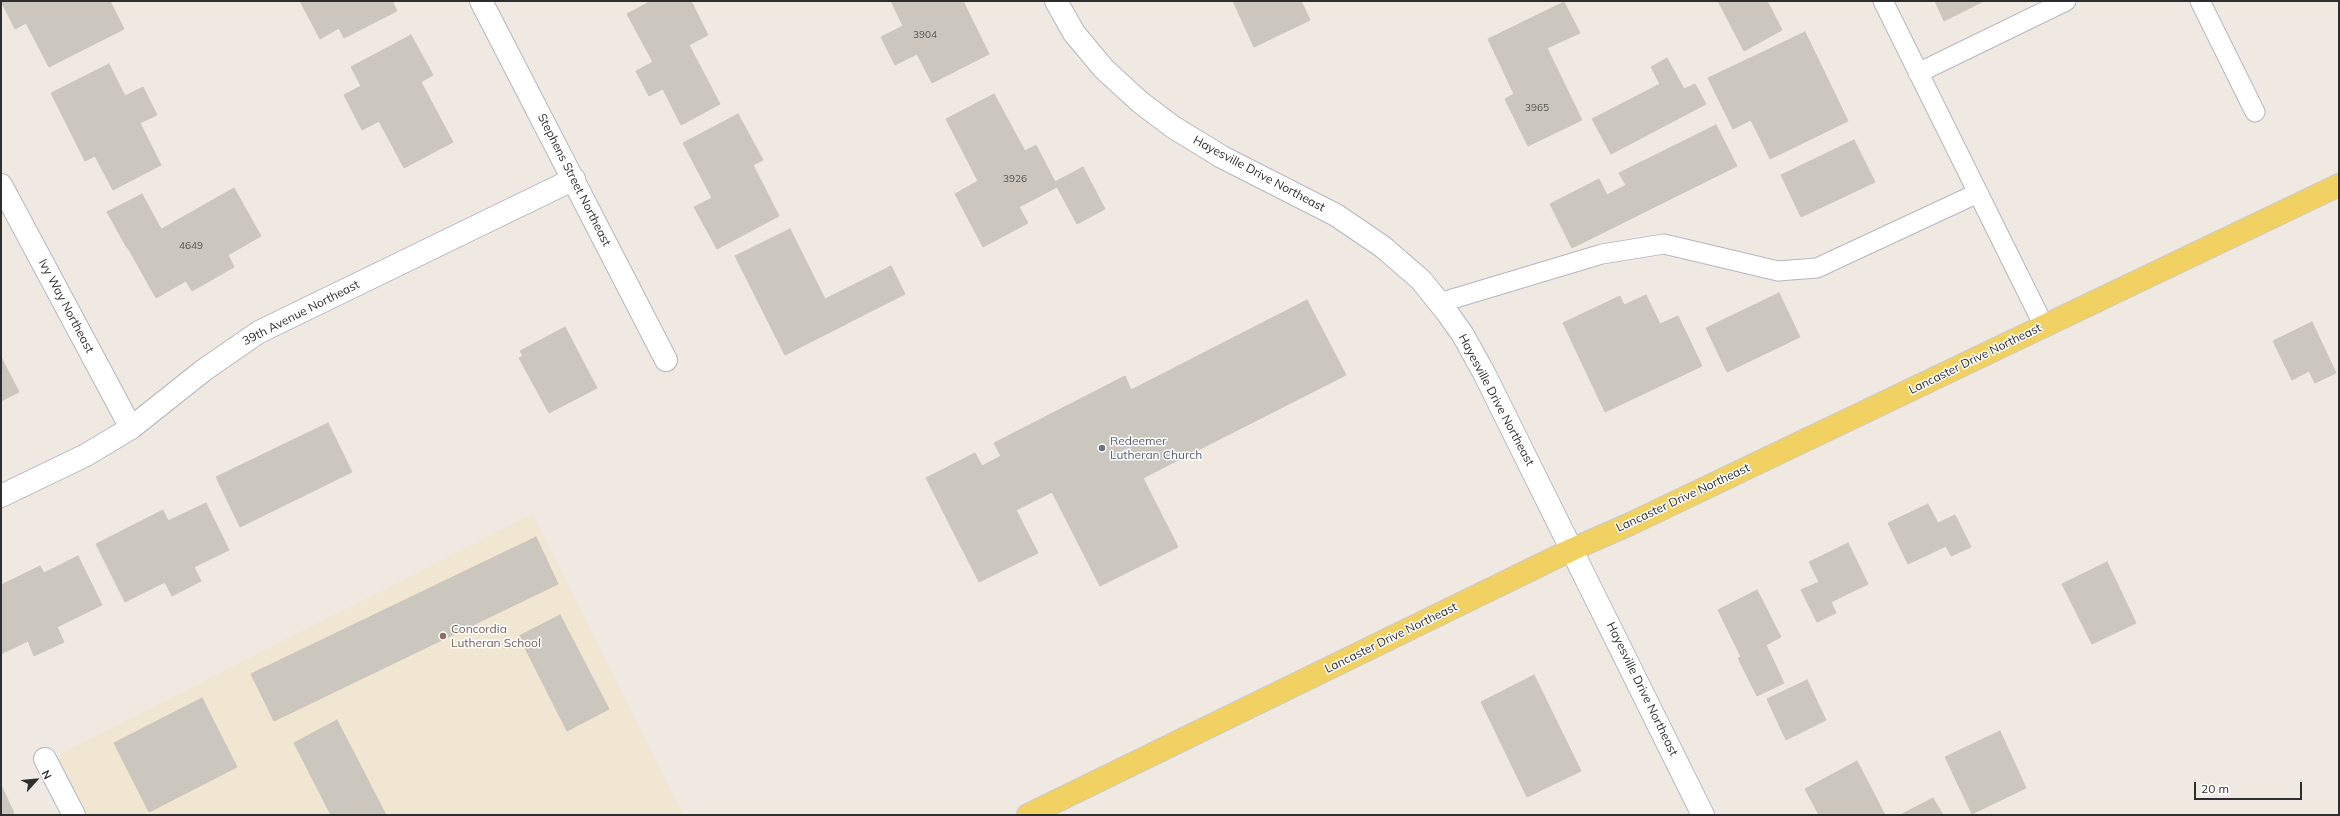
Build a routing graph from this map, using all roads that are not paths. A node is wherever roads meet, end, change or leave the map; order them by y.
1 (481, 1) edge
2 (1056, 1) edge
3 (1883, 1) edge
4 (2066, 1) edge
5 (2200, 1) edge
6 (1918, 73) junction
7 (2255, 112) dead end
8 (574, 179) junction
9 (1, 185) edge
10 (2339, 185) edge
11 (1978, 193) junction
12 (1439, 302) junction
13 (2044, 326) junction
14 (666, 360) dead end
15 (131, 428) junction
16 (1, 496) edge
17 (1573, 549) junction
18 (45, 759) dead end
19 (74, 815) edge
20 (1028, 815) edge
21 (1703, 815) edge

1 - 8 street, Stephens Street Northeast
2 - 12 street, Hayesville Drive Northeast
3 - 6 lane
4 - 6 lane
5 - 7 lane
6 - 11 lane
8 - 14 street, Stephens Street Northeast
8 - 15 street, 39th Avenue Northeast
9 - 15 street, Ivy Way Northeast
10 - 13 main road, Lancaster Drive Northeast
11 - 12 lane
11 - 13 lane
12 - 17 street, Hayesville Drive Northeast
13 - 17 main road, Lancaster Drive Northeast
15 - 16 street, 39th Avenue Northeast
17 - 20 main road, Lancaster Drive Northeast
17 - 21 street, Hayesville Drive Northeast
18 - 19 street

